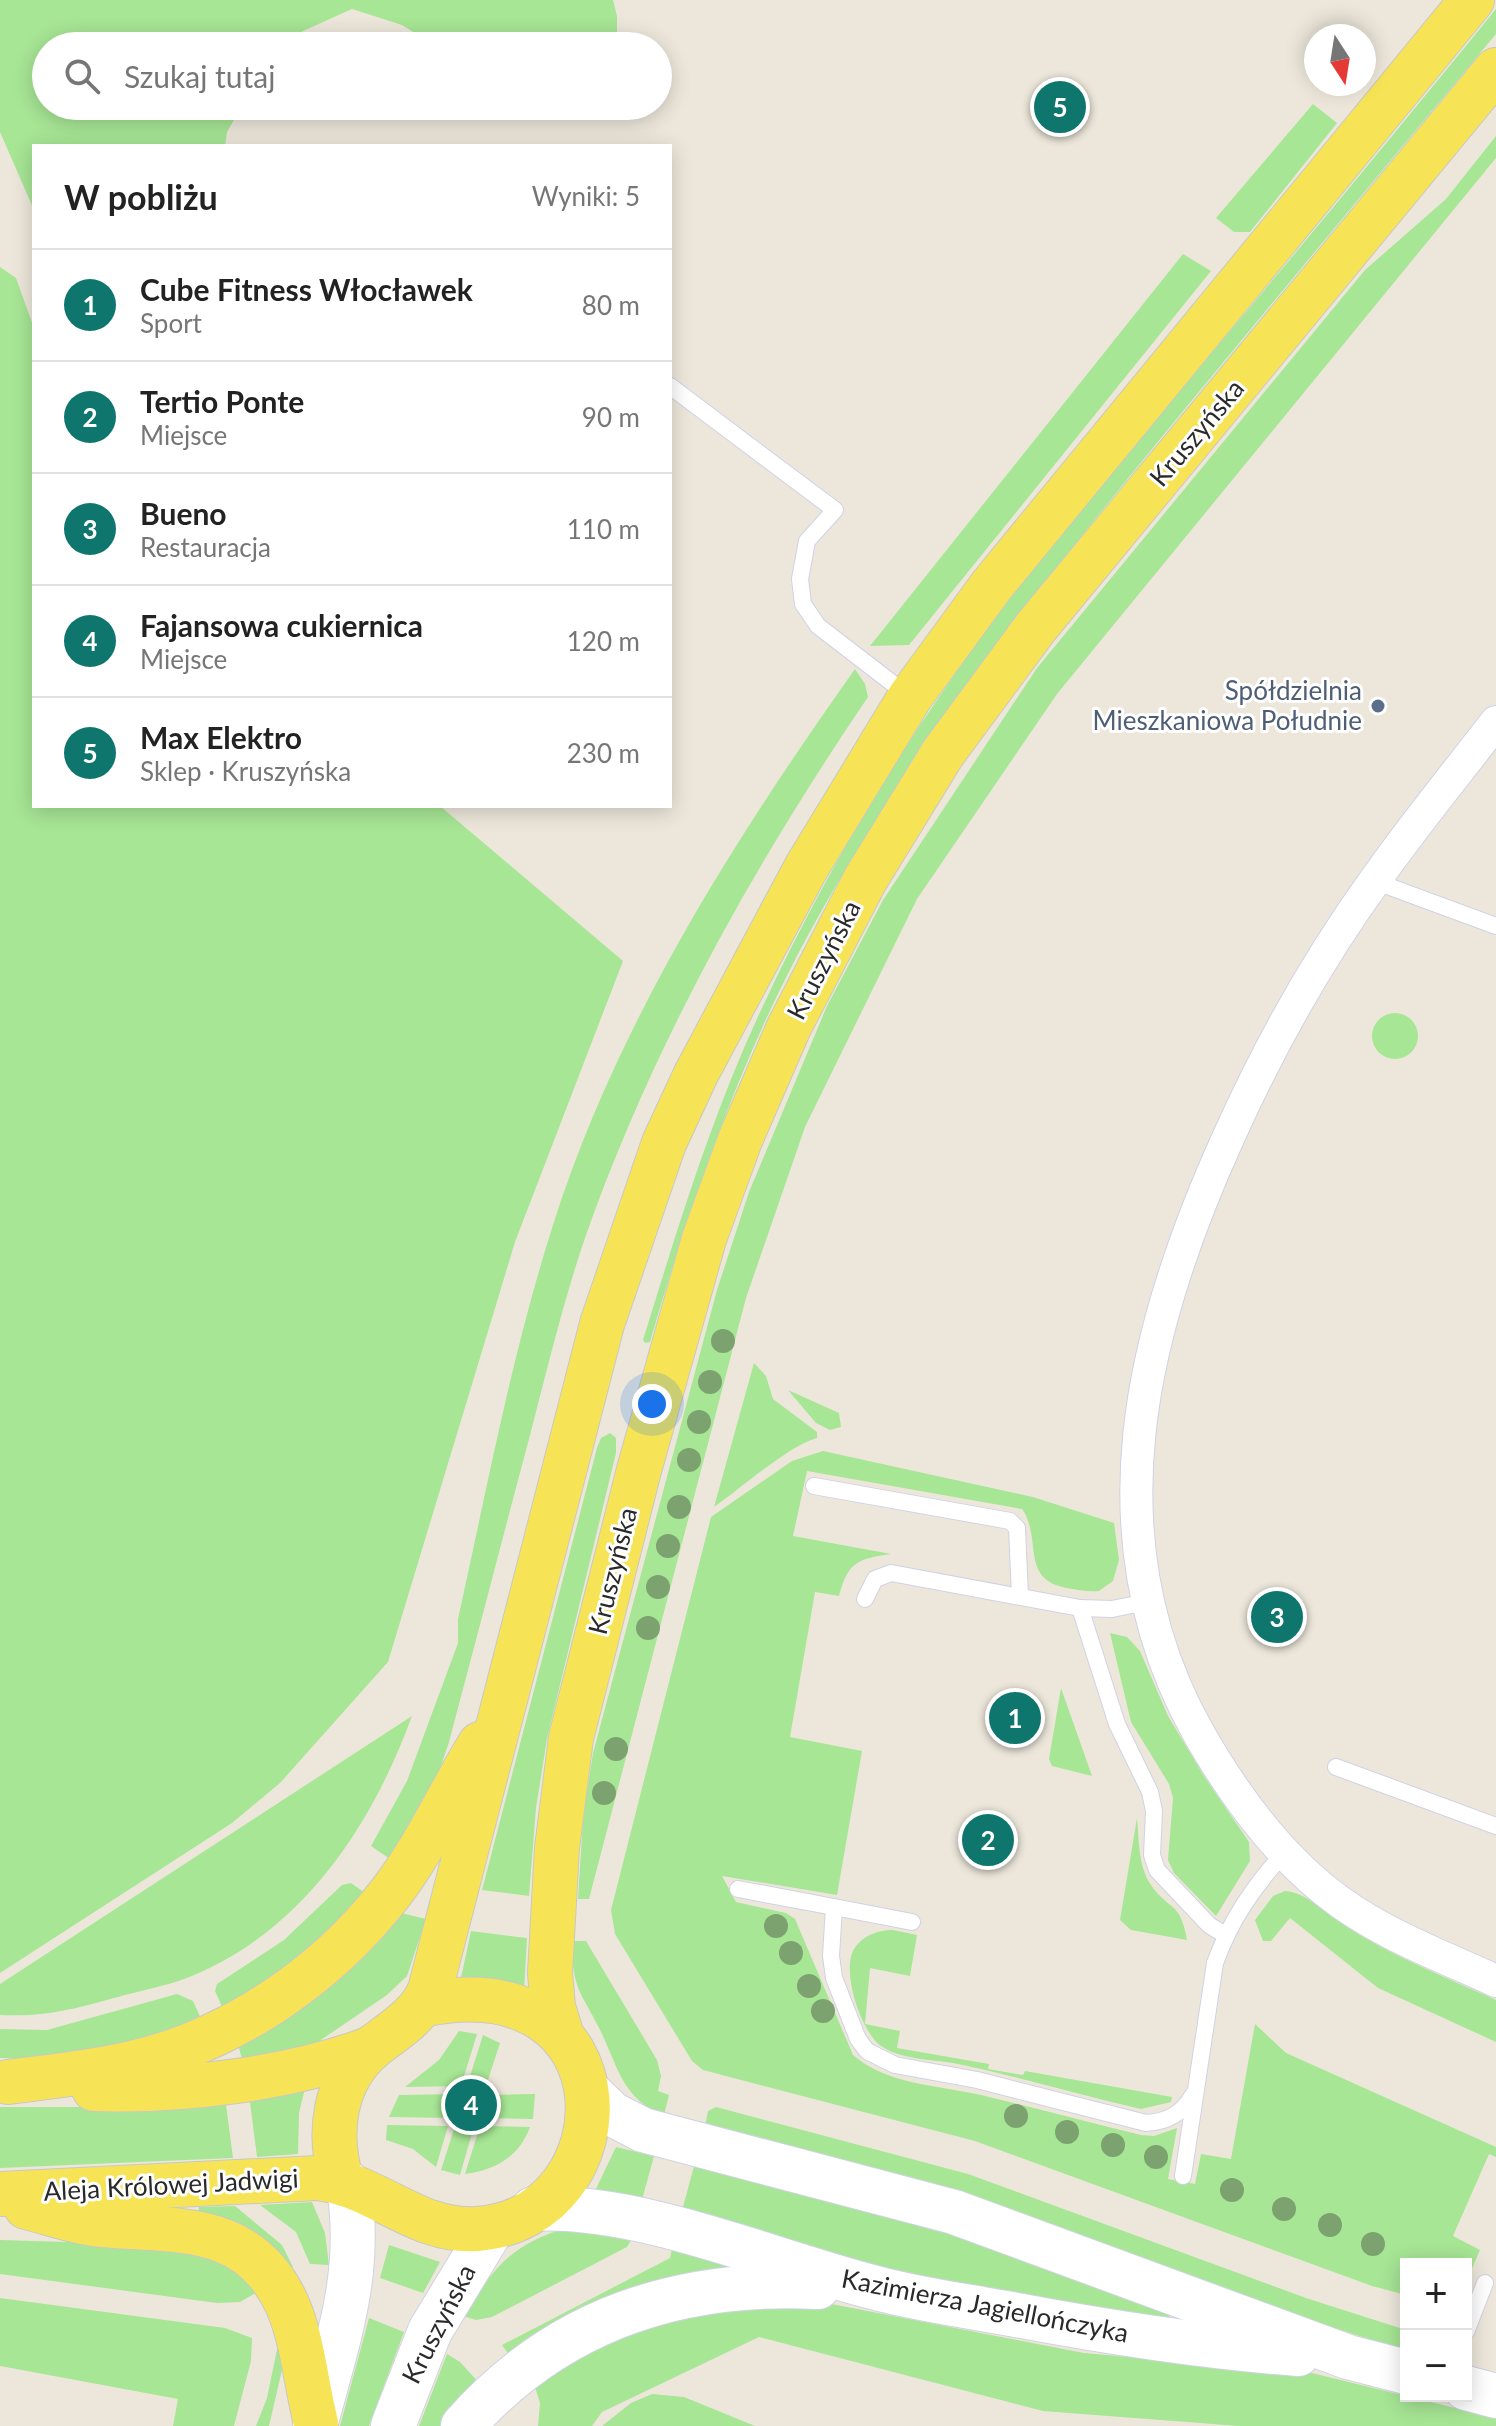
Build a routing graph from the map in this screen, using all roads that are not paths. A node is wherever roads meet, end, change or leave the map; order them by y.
1 (1472, 0) edge
2 (1496, 70) edge
3 (672, 388) edge
4 (910, 697) junction
5 (1496, 722) edge
6 (1374, 881) junction
7 (1496, 926) edge
8 (814, 1486) dead end
9 (1020, 1596) junction
10 (865, 1599) dead end
11 (1147, 1602) junction
12 (1080, 1608) junction
13 (502, 1708) junction
14 (1336, 1767) dead end
15 (1496, 1826) edge
16 (1285, 1852) junction
17 (738, 1889) dead end
18 (834, 1907) junction
19 (912, 1922) dead end
20 (1225, 1935) junction
21 (1496, 1981) edge
22 (422, 2005) junction
23 (561, 2033) junction
24 (372, 2048) junction
25 (4, 2082) edge
26 (587, 2090) junction
27 (1193, 2095) junction
28 (1183, 2176) dead end
29 (345, 2183) junction
30 (0, 2194) edge
31 (0, 2200) edge
32 (533, 2209) junction
33 (493, 2227) junction
34 (1485, 2283) dead end
35 (881, 2290) junction
36 (1467, 2330) edge
37 (1348, 2357) junction
38 (1400, 2370) edge
39 (1472, 2390) edge
40 (1496, 2396) edge
41 (315, 2424) edge
42 (393, 2426) edge
43 (463, 2426) edge

1 - 4 main road
2 - 23 main road, Kruszyńska
3 - 4 lane
4 - 13 main road
5 - 6 street
6 - 7 lane
6 - 11 street
8 - 9 lane
9 - 10 lane
9 - 12 lane
11 - 12 lane
11 - 16 street
12 - 20 lane
13 - 22 main road
13 - 25 main road
14 - 15 lane
16 - 20 lane
16 - 21 street
17 - 18 lane
18 - 19 lane
18 - 27 lane
20 - 27 lane
22 - 23 main road
22 - 24 main road
23 - 26 main road
24 - 25 main road
24 - 29 main road
26 - 32 main road
26 - 37 street, Kazimierza Jagiellończyka
27 - 28 lane
29 - 30 main road, Aleja Królowej Jadwigi
29 - 33 main road
29 - 41 street
31 - 41 main road
32 - 33 main road
32 - 35 street, Kazimierza Jagiellończyka
33 - 42 street, Kruszyńska
34 - 36 lane
35 - 37 street, Kazimierza Jagiellończyka
35 - 43 street
37 - 38 street, Kazimierza Jagiellończyka
39 - 40 street

